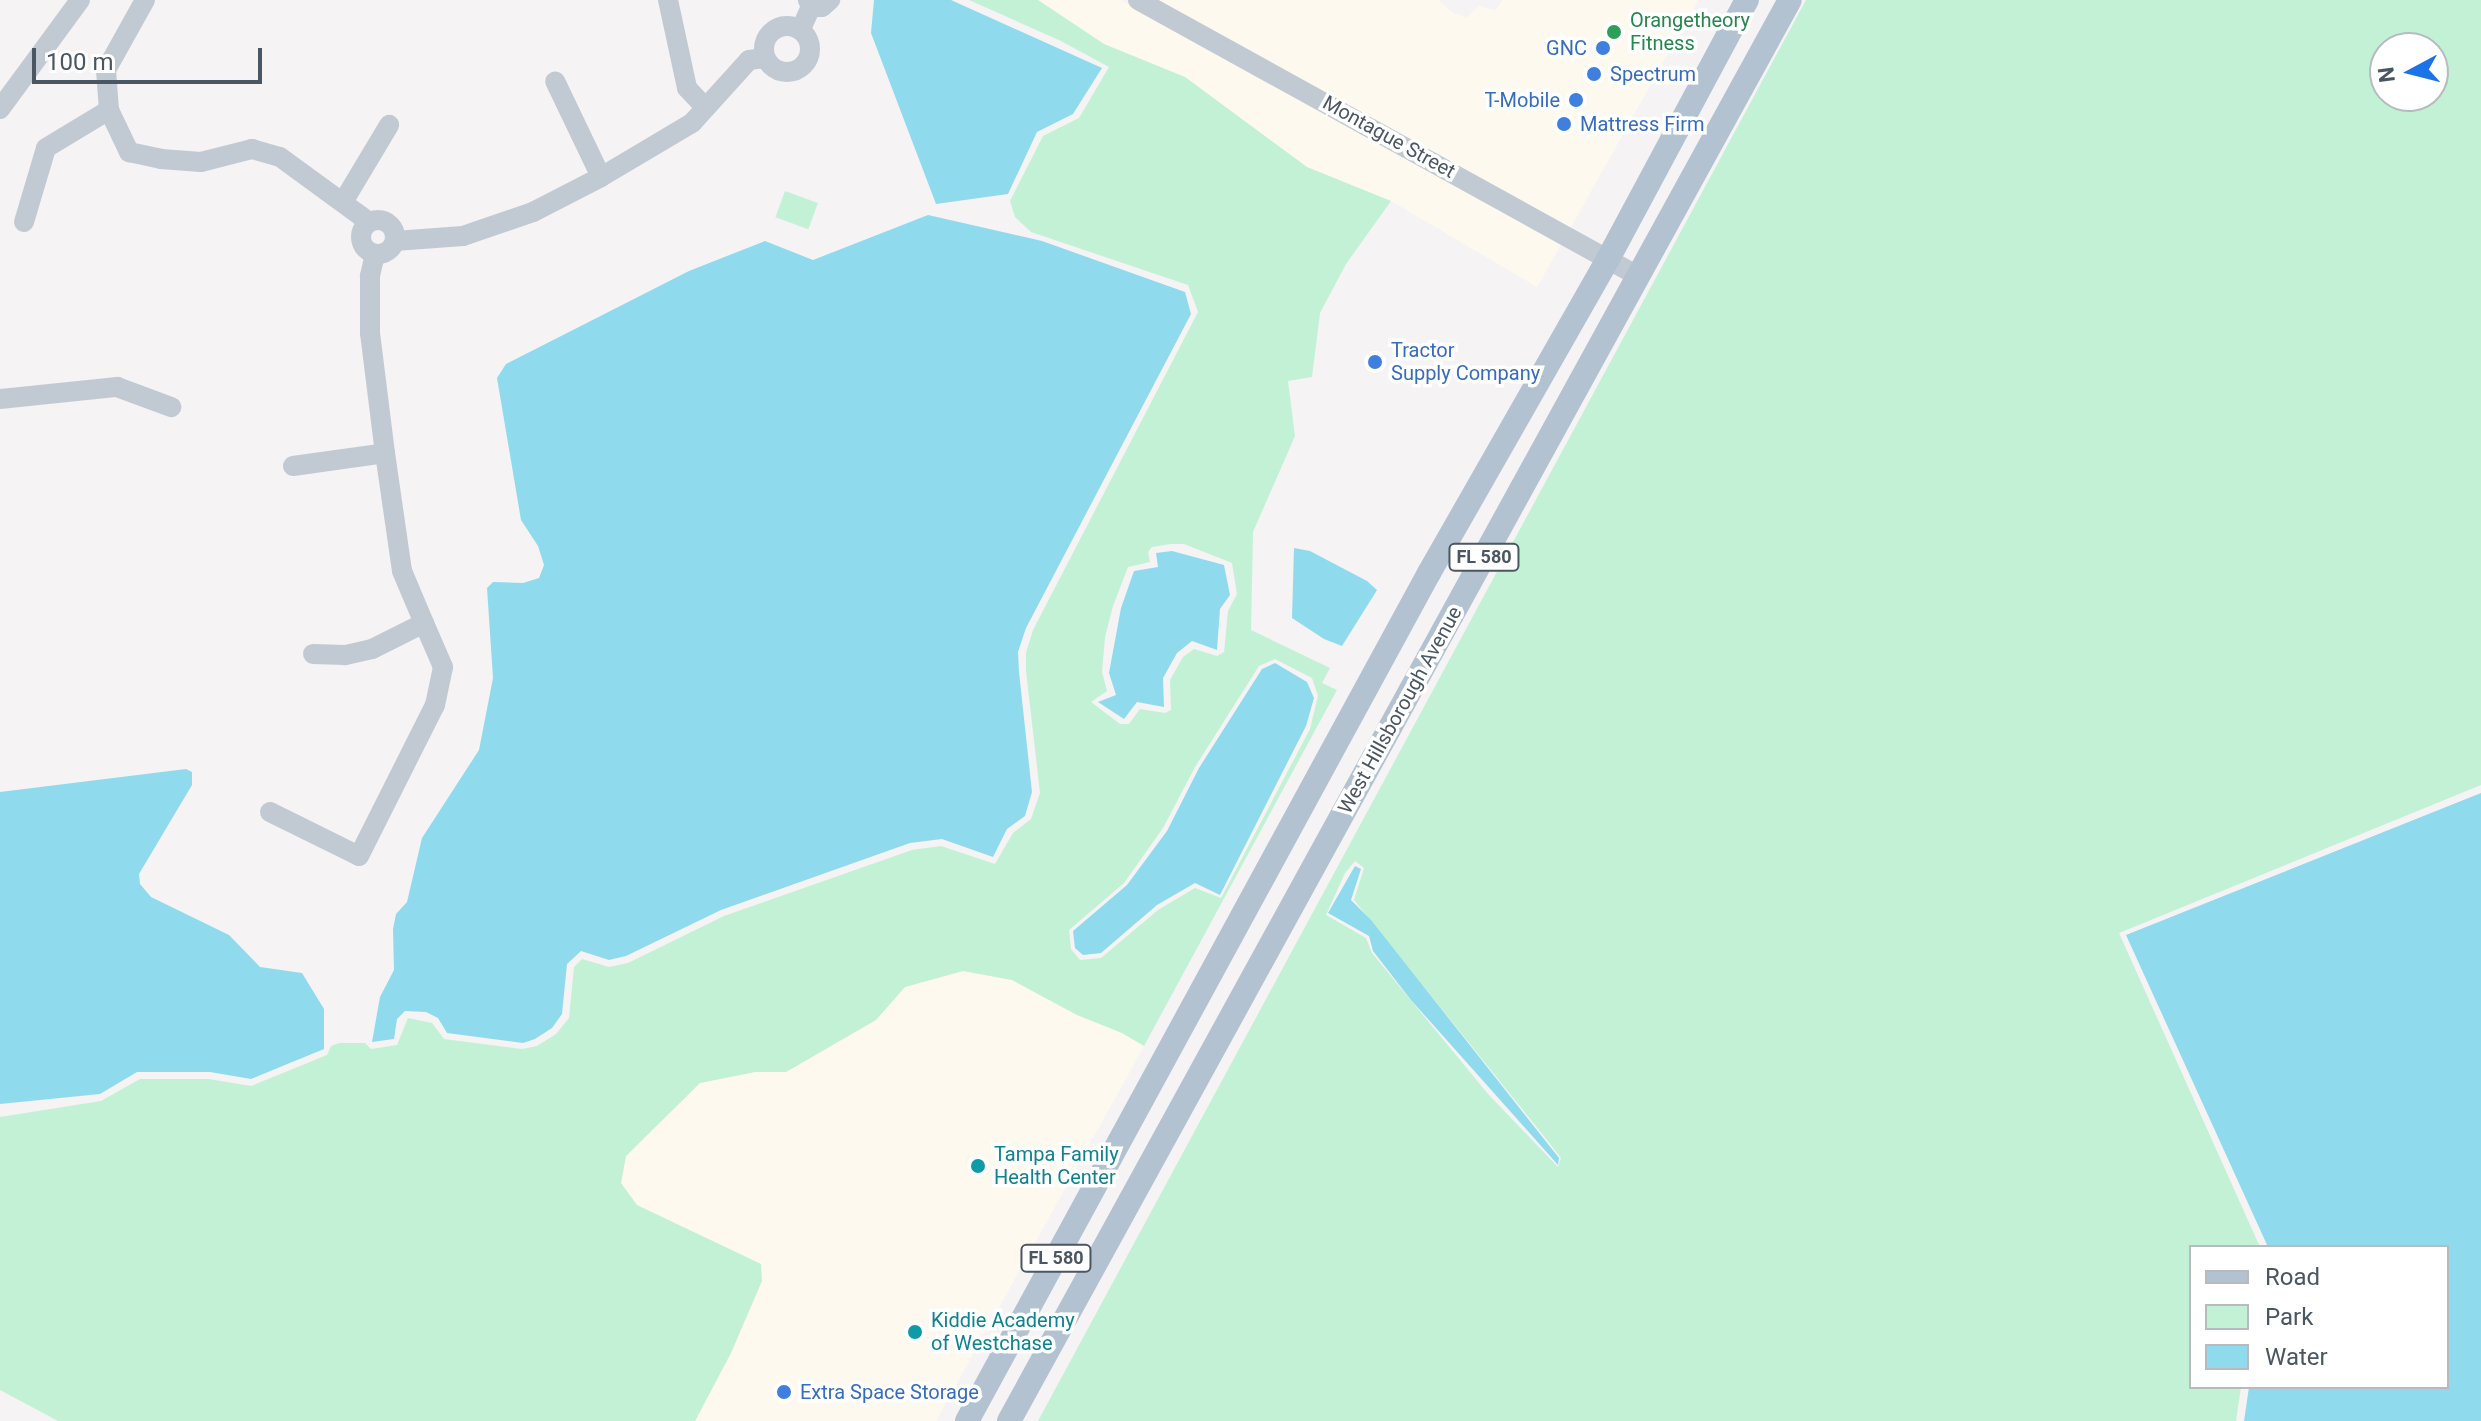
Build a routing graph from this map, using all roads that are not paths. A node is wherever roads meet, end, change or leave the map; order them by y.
1 (80, 0) edge
2 (145, 0) edge
3 (668, 0) edge
4 (1138, 0) edge
5 (1747, 0) edge
6 (1790, 0) edge
7 (817, 2) edge
8 (801, 29) junction
9 (765, 58) junction
10 (555, 81) dead end
11 (704, 106) junction
12 (0, 109) edge
13 (109, 110) junction
14 (389, 125) dead end
15 (601, 177) junction
16 (343, 202) junction
17 (24, 222) dead end
18 (369, 222) junction
19 (395, 241) junction
20 (375, 254) junction
21 (1608, 259) junction
22 (1638, 276) junction
23 (0, 399) edge
24 (171, 407) dead end
25 (385, 453) junction
26 (293, 466) dead end
27 (424, 623) junction
28 (313, 654) dead end
29 (270, 812) dead end
30 (967, 1421) edge
31 (1009, 1421) edge

1 - 12 street
2 - 13 street
3 - 11 street
4 - 21 street, Montague Street
5 - 21 main road, West Hillsborough Avenue / FL 580
6 - 22 main road, West Hillsborough Avenue / FL 580
7 - 8 street
8 - 9 street
8 - 9 street
9 - 11 street
10 - 15 street
11 - 15 street
13 - 16 street
13 - 17 street
14 - 16 street
15 - 19 street
16 - 18 street
18 - 19 street
18 - 20 street
19 - 20 street
20 - 25 street
21 - 22 street, Montague Street
21 - 30 main road, West Hillsborough Avenue / FL 580
22 - 31 main road, West Hillsborough Avenue / FL 580
23 - 24 street
25 - 26 street
25 - 27 street
27 - 28 street
27 - 29 street

